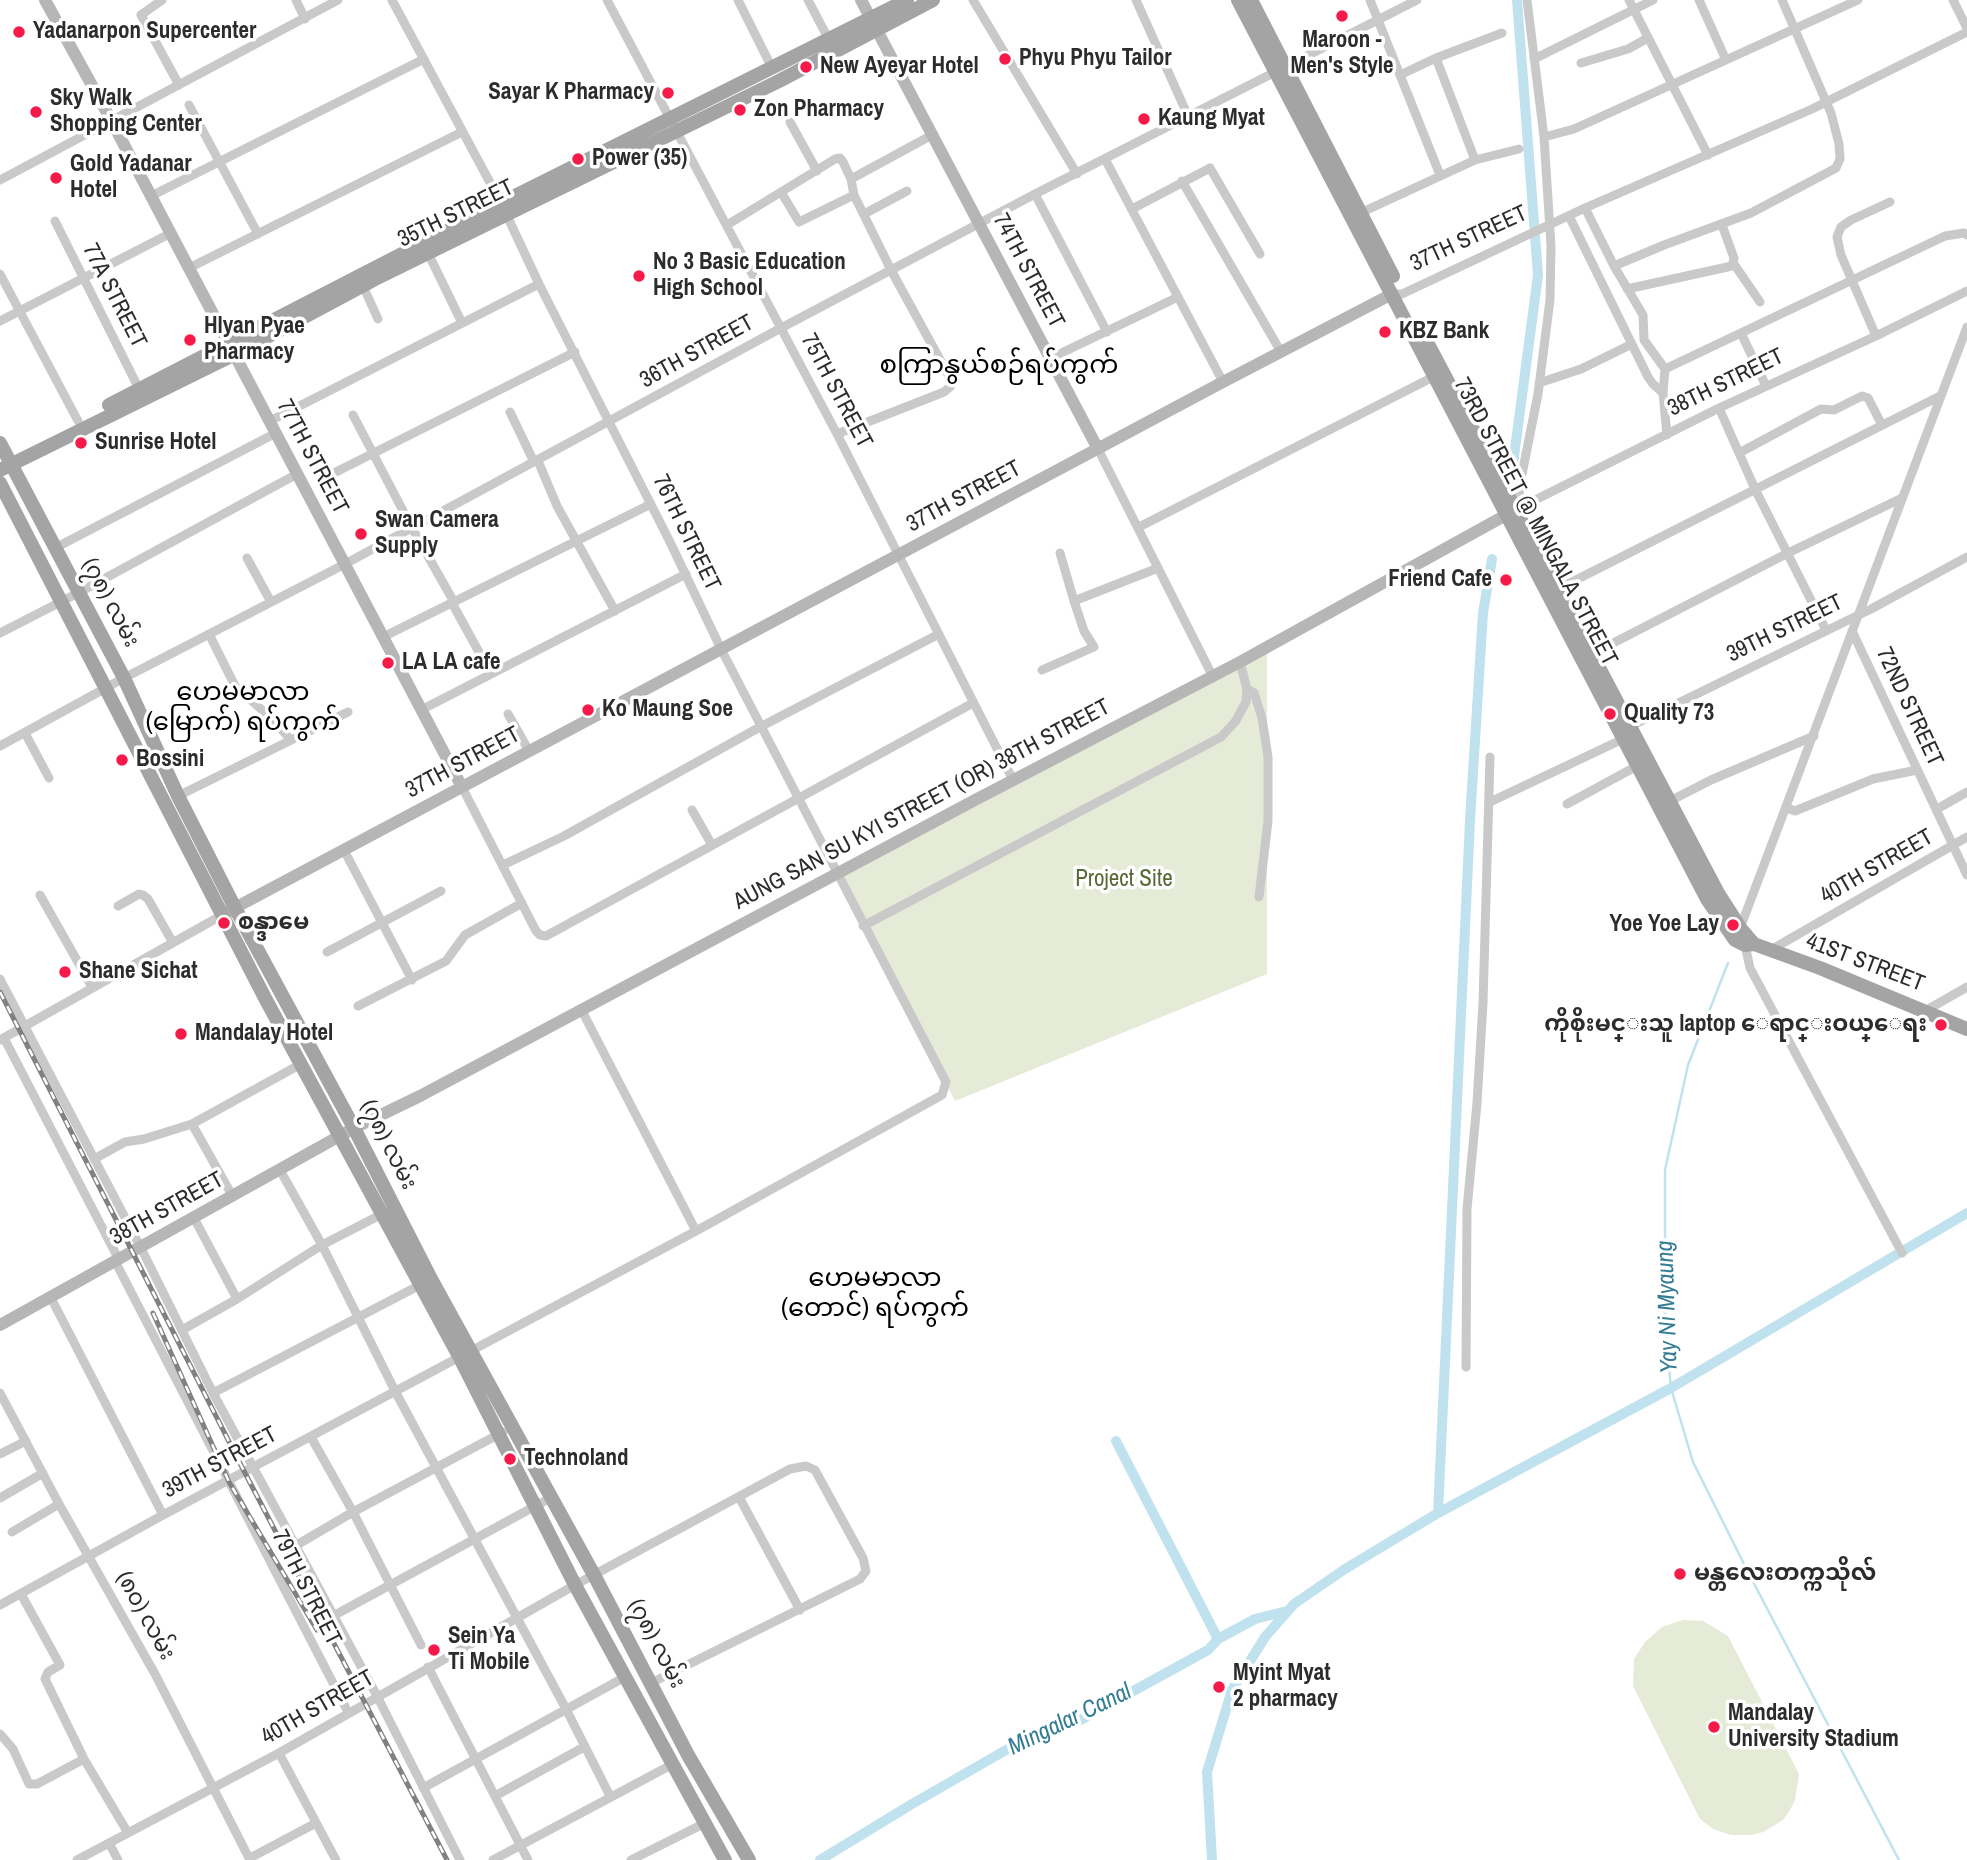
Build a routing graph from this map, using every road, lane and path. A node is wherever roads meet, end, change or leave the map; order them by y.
1 (45, 0) edge
2 (162, 0) edge
3 (296, 0) edge
4 (338, 0) edge
5 (393, 0) edge
6 (607, 0) edge
7 (738, 0) edge
8 (808, 0) edge
9 (861, 0) edge
10 (907, 0) edge
11 (933, 0) edge
12 (973, 0) edge
13 (1136, 0) edge
14 (1238, 0) edge
15 (1251, 0) edge
16 (1370, 0) edge
17 (1418, 0) edge
18 (1527, 0) edge
19 (1629, 0) edge
20 (1653, 0) edge
21 (1699, 0) edge
22 (1782, 0) edge
23 (1858, 0) edge
24 (1953, 0) edge
25 (1634, 11) junction
26 (305, 19) junction
27 (1379, 19) junction
28 (872, 24) junction
29 (1794, 29) junction
30 (1967, 30) edge
31 (1502, 33) dead end
32 (1648, 38) junction
33 (829, 40) junction
34 (1436, 58) junction
35 (1534, 59) junction
36 (424, 60) junction
37 (1726, 60) junction
38 (1581, 63) dead end
39 (772, 68) junction
40 (1280, 68) junction
41 (1400, 75) junction
42 (1671, 83) junction
43 (180, 85) junction
44 (751, 87) junction
45 (1826, 101) junction
46 (189, 105) dead end
47 (1188, 116) junction
48 (111, 120) junction
49 (789, 122) dead end
50 (673, 125) junction
51 (462, 132) junction
52 (932, 135) junction
53 (1544, 136) junction
54 (1519, 149) dead end
55 (1708, 155) junction
56 (1105, 159) junction
57 (1475, 160) junction
58 (219, 162) junction
59 (817, 171) junction
60 (1077, 174) junction
61 (1440, 175) junction
62 (851, 179) junction
63 (0, 180) edge
64 (1182, 181) junction
65 (907, 191) dead end
66 (781, 192) junction
67 (1035, 194) junction
68 (854, 195) junction
69 (151, 196) junction
70 (1890, 202) dead end
71 (1586, 208) junction
72 (504, 209) junction
73 (1132, 209) junction
74 (864, 214) junction
75 (1355, 216) junction
76 (1569, 216) junction
77 (55, 221) dead end
78 (979, 224) junction
79 (727, 225) junction
80 (1722, 225) junction
81 (1548, 226) junction
82 (171, 233) junction
83 (258, 233) junction
84 (1967, 235) edge
85 (428, 253) junction
86 (1260, 254) dead end
87 (1734, 264) junction
88 (1614, 267) junction
89 (189, 268) junction
90 (891, 270) junction
91 (0, 274) edge
92 (83, 278) junction
93 (1851, 281) junction
94 (539, 284) junction
95 (363, 286) junction
96 (1627, 289) junction
97 (1967, 291) edge
98 (1397, 294) junction
99 (1178, 297) junction
100 (1760, 302) dead end
101 (20, 310) junction
102 (378, 319) dead end
103 (0, 321) edge
104 (462, 323) junction
105 (1967, 327) edge
106 (781, 328) junction
107 (1107, 332) junction
108 (1741, 333) junction
109 (1876, 336) junction
110 (1632, 344) junction
111 (231, 349) junction
112 (575, 352) junction
113 (1281, 352) junction
114 (1051, 358) junction
115 (1665, 369) junction
116 (1437, 375) junction
117 (1223, 382) junction
118 (1539, 383) junction
119 (1766, 386) junction
120 (139, 389) junction
121 (1663, 393) junction
122 (1940, 396) junction
123 (1719, 408) junction
124 (510, 412) dead end
125 (353, 415) dead end
126 (78, 421) junction
127 (611, 421) junction
128 (1882, 425) junction
129 (273, 427) junction
130 (837, 434) junction
131 (1667, 435) junction
132 (0, 443) edge
133 (1098, 449) junction
134 (1739, 453) junction
135 (373, 454) junction
136 (536, 461) junction
137 (5, 463) edge
138 (298, 474) junction
139 (320, 480) dead end
140 (0, 482) edge
141 (1755, 489) junction
142 (1902, 498) junction
143 (651, 504) junction
144 (1514, 511) junction
145 (1139, 527) junction
146 (412, 528) junction
147 (578, 540) junction
148 (55, 548) junction
149 (1060, 553) dead end
150 (1788, 553) junction
151 (899, 555) junction
152 (247, 558) dead end
153 (1966, 561) edge
154 (345, 564) junction
155 (1158, 568) junction
156 (686, 574) junction
157 (1552, 592) junction
158 (78, 593) junction
159 (63, 601) junction
160 (1074, 601) junction
161 (271, 602) junction
162 (453, 603) junction
163 (615, 611) junction
164 (1858, 615) junction
165 (1826, 630) junction
166 (1852, 631) junction
167 (0, 633) edge
168 (209, 634) junction
169 (939, 634) junction
170 (383, 638) junction
171 (721, 649) junction
172 (1586, 657) junction
173 (1240, 662) junction
174 (1042, 670) dead end
175 (491, 674) junction
176 (1213, 677) junction
177 (124, 678) junction
178 (107, 688) junction
179 (1247, 689) junction
180 (973, 703) junction
181 (421, 710) junction
182 (348, 712) dead end
183 (508, 714) dead end
184 (760, 727) junction
185 (1624, 732) junction
186 (25, 733) junction
187 (1814, 736) junction
188 (291, 740) junction
189 (0, 746) edge
190 (529, 751) junction
191 (1490, 757) dead end
192 (1637, 766) junction
193 (1917, 770) junction
194 (49, 778) dead end
195 (1013, 780) junction
196 (462, 787) junction
197 (1967, 793) edge
198 (178, 796) junction
199 (798, 797) junction
200 (1490, 802) junction
201 (1567, 804) dead end
202 (1664, 805) junction
203 (1787, 808) junction
204 (1937, 808) junction
205 (692, 810) dead end
206 (1967, 837) edge
207 (712, 845) junction
208 (1953, 845) junction
209 (344, 850) junction
210 (503, 865) junction
211 (838, 872) junction
212 (1967, 875) edge
213 (441, 891) dead end
214 (40, 895) dead end
215 (1259, 897) dead end
216 (522, 903) junction
217 (118, 906) dead end
218 (230, 911) junction
219 (383, 923) junction
220 (863, 926) junction
221 (1744, 939) junction
222 (172, 941) junction
223 (1769, 951) junction
224 (327, 952) dead end
225 (0, 979) edge
226 (412, 980) junction
227 (92, 987) junction
228 (1967, 987) edge
229 (358, 1006) dead end
230 (581, 1009) junction
231 (1926, 1011) junction
232 (24, 1025) junction
233 (1967, 1029) edge
234 (2, 1039) edge
235 (301, 1064) junction
236 (946, 1082) joint
237 (192, 1124) junction
238 (354, 1128) junction
239 (340, 1137) junction
240 (94, 1159) junction
241 (280, 1170) junction
242 (233, 1196) junction
243 (388, 1211) junction
244 (194, 1218) junction
245 (696, 1231) junction
246 (322, 1245) junction
247 (141, 1248) junction
248 (1900, 1250) dead end
249 (117, 1262) junction
250 (426, 1282) junction
251 (51, 1298) junction
252 (237, 1299) junction
253 (357, 1317) junction
254 (0, 1325) edge
255 (182, 1330) junction
256 (466, 1354) junction
257 (1466, 1367) dead end
258 (395, 1391) junction
259 (0, 1393) edge
260 (213, 1394) junction
261 (513, 1427) junction
262 (499, 1434) junction
263 (311, 1437) junction
264 (26, 1441) junction
265 (0, 1454) edge
266 (438, 1467) junction
267 (254, 1469) junction
268 (43, 1474) junction
269 (229, 1482) junction
270 (551, 1497) junction
271 (739, 1497) junction
272 (0, 1498) edge
273 (59, 1504) junction
274 (534, 1506) junction
275 (353, 1511) junction
276 (163, 1515) junction
277 (12, 1532) dead end
278 (475, 1537) junction
279 (295, 1546) junction
280 (89, 1555) junction
281 (594, 1575) junction
282 (391, 1584) junction
283 (575, 1585) junction
284 (21, 1594) junction
285 (0, 1605) edge
286 (800, 1610) junction
287 (333, 1616) junction
288 (517, 1618) junction
289 (421, 1645) dead end
290 (428, 1667) junction
291 (625, 1677) junction
292 (651, 1683) junction
293 (377, 1696) junction
294 (566, 1709) junction
295 (348, 1712) junction
296 (0, 1734) edge
297 (584, 1747) junction
298 (279, 1753) junction
299 (475, 1758) junction
300 (84, 1759) junction
301 (673, 1764) junction
302 (213, 1787) junction
303 (423, 1788) junction
304 (495, 1796) junction
305 (610, 1796) junction
306 (316, 1823) junction
307 (705, 1823) junction
308 (128, 1833) junction
309 (109, 1843) junction
310 (519, 1844) junction
311 (250, 1859) edge
312 (722, 1859) edge
313 (77, 1860) edge
314 (118, 1860) edge
315 (336, 1860) edge
316 (460, 1860) edge
317 (493, 1860) edge
318 (528, 1860) edge
319 (631, 1860) edge
320 (749, 1860) edge

1 - 48 street, 77TH STREET
2 - 43 street
3 - 26 street
4 - 26 street
5 - 36 street, 76TH STREET
6 - 50 street, 75TH STREET
7 - 39 street
8 - 33 street
9 - 28 street, 74TH STREET
10 - 28 main road, 35TH STREET
11 - 28 main road, 35TH STREET
12 - 60 street
13 - 47 street
14 - 40 main road, 73RD STREET @ MINGALA STREET
15 - 40 main road, 73RD STREET @ MINGALA STREET
16 - 27 street
17 - 27 street, 36TH STREET
18 - 35 street
19 - 25 street
20 - 25 street
21 - 37 street
22 - 29 street
23 - 29 street
24 - 30 street
25 - 32 street
25 - 35 street
26 - 43 street
27 - 40 street, 36TH STREET
27 - 41 street
28 - 33 main road, 35TH STREET
28 - 44 main road, 35TH STREET
28 - 52 street, 74TH STREET
29 - 37 street
29 - 45 street
30 - 45 street, 37TH STREET
31 - 34 street
32 - 38 street
32 - 42 street
33 - 39 main road, 35TH STREET
34 - 41 street
34 - 57 street
35 - 53 street
36 - 51 street, 76TH STREET
36 - 58 street
37 - 42 street
39 - 44 main road, 35TH STREET
40 - 47 street, 36TH STREET
40 - 75 main road, 73RD STREET @ MINGALA STREET
41 - 61 street
42 - 53 street
42 - 55 street
43 - 48 street
44 - 50 main road, 35TH STREET
45 - 55 street, 37TH STREET
45 - 80 street
46 - 58 street
47 - 56 street, 36TH STREET
48 - 63 street
48 - 69 street, 77TH STREET
49 - 59 street
50 - 72 main road, 35TH STREET
50 - 79 street, 75TH STREET
51 - 72 street, 76TH STREET
51 - 83 street
52 - 62 street
52 - 78 street, 74TH STREET
53 - 81 street
54 - 57 street
55 - 71 street, 37TH STREET
56 - 60 street, 36TH STREET
56 - 73 street
57 - 61 street
58 - 69 street
58 - 83 street
59 - 62 street
59 - 66 street
60 - 67 street, 36TH STREET
61 - 75 street
62 - 68 street
64 - 73 street
64 - 86 street
64 - 113 street
65 - 74 street
66 - 68 street
66 - 79 street
67 - 78 street, 36TH STREET
67 - 107 street
68 - 74 street
69 - 82 street, 77TH STREET
70 - 93 street
71 - 76 street, 37TH STREET
71 - 88 street
72 - 85 main road, 35TH STREET
72 - 94 street, 76TH STREET
72 - 111 main road, 35TH STREET
73 - 99 street
74 - 90 street
75 - 98 main road, 73RD STREET @ MINGALA STREET
76 - 81 street, 37TH STREET
76 - 110 street
77 - 92 street, 77A STREET
78 - 90 street, 36TH STREET
78 - 114 street, 74TH STREET
79 - 106 street, 75TH STREET
80 - 87 street
80 - 88 street
81 - 98 street, 37TH STREET
81 - 118 street
82 - 89 street, 77TH STREET
82 - 92 street
83 - 89 street
84 - 93 street
85 - 95 main road, 35TH STREET
85 - 104 street
87 - 96 street
87 - 100 street
88 - 96 street
89 - 111 street, 77TH STREET
90 - 106 street, 36TH STREET
90 - 130 street
91 - 101 street
92 - 101 street
92 - 120 street, 77A STREET
93 - 108 street
93 - 109 street
94 - 104 street
94 - 112 street, 76TH STREET
95 - 102 street
95 - 111 main road, 35TH STREET
96 - 115 street
97 - 109 street, 38TH STREET
98 - 113 street, 37TH STREET
98 - 116 main road, 73RD STREET @ MINGALA STREET
99 - 107 street
99 - 117 street
101 - 103 street
101 - 126 street
104 - 129 street
105 - 122 street
106 - 127 street, 36TH STREET
106 - 130 street, 75TH STREET
107 - 114 street
108 - 115 street
108 - 119 street
109 - 119 street, 38TH STREET
110 - 118 street
110 - 121 street
111 - 120 main road, 35TH STREET
111 - 129 street, 77TH STREET
111 - 137 main road, 35TH STREET
112 - 127 street, 76TH STREET
112 - 135 street
113 - 117 street, 37TH STREET
114 - 133 street, 74TH STREET
115 - 121 street
116 - 144 main road, 73RD STREET @ MINGALA STREET
116 - 145 street
117 - 133 street, 37TH STREET
118 - 144 street
119 - 123 street, 38TH STREET
120 - 126 main road, 35TH STREET
121 - 131 street
122 - 128 street
122 - 142 street
123 - 131 street, 38TH STREET
123 - 134 street
124 - 136 street
125 - 135 street
126 - 137 main road, 35TH STREET
127 - 136 street, 36TH STREET
127 - 143 street, 76TH STREET
128 - 134 street
128 - 141 street
129 - 138 street, 77TH STREET
129 - 148 street
130 - 151 street, 75TH STREET
131 - 144 street, 38TH STREET
132 - 137 main road, (၇၈) လမ်း
133 - 145 street, 74TH STREET
133 - 151 street, 37TH STREET
134 - 141 street
135 - 139 street
135 - 146 street
136 - 146 street, 36TH STREET
136 - 147 street
137 - 148 main road, (၇၈) လမ်း
138 - 154 street, 77TH STREET
138 - 158 street
140 - 159 main road, (၇၈) လမ်း
141 - 150 street
141 - 157 street
142 - 150 street
142 - 164 street
143 - 147 street
143 - 156 street, 76TH STREET
144 - 157 main road, 73RD STREET @ MINGALA STREET
144 - 173 street, AUNG SAN SU KYI STREET (OR) 38TH STREET
145 - 155 street, 74TH STREET
146 - 154 street, 36TH STREET
146 - 162 street
147 - 162 street
147 - 163 street
148 - 158 main road, (၇၈) လမ်း
149 - 160 street
150 - 165 street
150 - 172 street
151 - 169 street, 75TH STREET
151 - 171 street, 37TH STREET
152 - 161 street
153 - 164 street, 39TH STREET
154 - 161 street, 36TH STREET
154 - 170 street, 77TH STREET
155 - 160 street
155 - 176 street, 74TH STREET
156 - 163 street
156 - 171 street, 76TH STREET
157 - 172 main road, 73RD STREET @ MINGALA STREET
158 - 159 street
158 - 177 main road, (၇၈) လမ်း
159 - 167 street
159 - 178 main road, (၇၈) လမ်း
160 - 174 street
161 - 168 street, 36TH STREET
162 - 170 street
162 - 175 street
163 - 175 street
164 - 165 street, 39TH STREET
164 - 166 street
165 - 185 street, 39TH STREET
166 - 187 street
166 - 193 street, 72ND STREET
168 - 177 street, 36TH STREET
168 - 188 street
169 - 180 street, 75TH STREET
169 - 184 street
170 - 181 street, 77TH STREET
171 - 184 street, 76TH STREET
171 - 190 street, 37TH STREET
172 - 185 main road, 73RD STREET @ MINGALA STREET
173 - 176 street, AUNG SAN SU KYI STREET (OR) 38TH STREET
173 - 179 street
175 - 181 street
176 - 195 street, AUNG SAN SU KYI STREET (OR) 38TH STREET
177 - 178 street, 36TH STREET
177 - 198 main road, (၇၈) လမ်း
178 - 186 street, 36TH STREET
178 - 218 main road, (၇၈) လမ်း
179 - 215 street
179 - 220 street
180 - 195 street, 75TH STREET
180 - 199 street
181 - 196 street, 77TH STREET
182 - 188 street
183 - 190 street
184 - 199 street, 76TH STREET
184 - 210 street
185 - 192 main road, 73RD STREET @ MINGALA STREET
185 - 200 street, 39TH STREET
185 - 202 main road, 73RD STREET @ MINGALA STREET
186 - 189 street, 36TH STREET
186 - 194 street
187 - 202 street
187 - 203 street
188 - 198 street
190 - 196 street, 37TH STREET
191 - 200 street
192 - 201 street
192 - 202 main road, 73RD STREET @ MINGALA STREET
193 - 203 street
193 - 204 street, 72ND STREET
195 - 211 street, AUNG SAN SU KYI STREET (OR) 38TH STREET
196 - 209 street, 37TH STREET
196 - 210 street, 77TH STREET
197 - 204 street
198 - 218 main road, (၇၈) လမ်း
199 - 207 street
199 - 211 street, 76TH STREET
200 - 257 street
202 - 221 main road, 73RD STREET @ MINGALA STREET
203 - 221 street
204 - 208 street, 72ND STREET
205 - 207 street
206 - 208 street, 40TH STREET
207 - 216 street, 77TH STREET
208 - 212 street, 72ND STREET
208 - 223 street, 40TH STREET
209 - 218 street, 37TH STREET
209 - 219 street
210 - 216 street, 77TH STREET
211 - 220 street, 76TH STREET
211 - 230 street, AUNG SAN SU KYI STREET (OR) 38TH STREET
213 - 219 street
214 - 227 street
216 - 226 street
217 - 222 street
218 - 222 street, 37TH STREET
218 - 235 main road, (၇၈) လမ်း
218 - 238 main road, (၇၈) လမ်း
219 - 224 street
219 - 226 street
220 - 236 street, 76TH STREET
221 - 223 main road, 41ST STREET
221 - 248 street
222 - 227 street, 37TH STREET
223 - 231 main road, 41ST STREET
225 - 232 street, 79TH STREET
226 - 229 street
227 - 232 street, 37TH STREET
228 - 231 street
230 - 238 street, AUNG SAN SU KYI STREET (OR) 38TH STREET
230 - 245 street
231 - 233 main road, 41ST STREET
232 - 234 street, 37TH STREET
232 - 240 street, 79TH STREET
234 - 249 street, 79TH STREET
235 - 237 street
235 - 239 main road, (၇၈) လမ်း
236 - 245 street, 39TH STREET
237 - 240 street
237 - 242 street
238 - 239 street, 38TH STREET
238 - 243 main road, (၇၈) လမ်း
239 - 241 street, 38TH STREET
239 - 243 main road, (၇၈) လမ်း
240 - 247 street, 79TH STREET
241 - 242 street, 38TH STREET
241 - 246 street
242 - 244 street, 38TH STREET
243 - 246 street
243 - 250 main road, (၇၈) လမ်း
244 - 247 street, 38TH STREET
244 - 252 street
245 - 256 street, 39TH STREET
246 - 252 street
246 - 253 street
247 - 249 street, 38TH STREET
247 - 255 street, 79TH STREET
249 - 251 street, 38TH STREET
249 - 269 street, 79TH STREET
250 - 253 street
250 - 256 main road, (၇၈) လမ်း
251 - 254 street, 38TH STREET
251 - 276 street
252 - 255 street
253 - 258 street
253 - 260 street
255 - 260 street, 79TH STREET
256 - 258 street, 39TH STREET
256 - 261 main road, (၇၈) လမ်း
256 - 262 main road, (၇၈) လမ်း
258 - 263 street, 39TH STREET
258 - 266 street
259 - 264 street, (၈၀) လမ်း
260 - 267 street, 79TH STREET
261 - 262 street
261 - 270 main road, (၇၈) လမ်း
262 - 266 street
262 - 274 main road, (၇၈) လမ်း
263 - 267 street, 39TH STREET
263 - 275 street
264 - 265 street
264 - 268 street, (၈၀) လမ်း
266 - 275 street
266 - 278 street
267 - 269 street, 39TH STREET
267 - 279 street, 79TH STREET
268 - 272 street
268 - 273 street, (၈၀) လမ်း
269 - 276 street, 39TH STREET
269 - 295 street, 79TH STREET
270 - 274 street
270 - 281 main road, (၇၈) လမ်း
271 - 281 street, 40TH STREET
271 - 286 street
271 - 286 street, 40TH STREET
273 - 277 street
273 - 280 street, (၈၀) လမ်း
274 - 278 street
274 - 283 main road, (၇၈) လမ်း
275 - 279 street
275 - 282 street
276 - 280 street, 39TH STREET
278 - 282 street
278 - 288 street
279 - 287 street, 79TH STREET
280 - 284 street, 39TH STREET
280 - 302 street, (၈၀) လမ်း
281 - 283 street, 40TH STREET
281 - 292 main road, (၇၈) လမ်း
282 - 287 street
282 - 289 street
283 - 288 street, 40TH STREET
283 - 291 main road, (၇၈) လမ်း
284 - 285 street, 39TH STREET
284 - 300 street
286 - 292 street
287 - 293 street, 79TH STREET
288 - 290 street, 40TH STREET
288 - 294 street
290 - 293 street, 40TH STREET
290 - 299 street
291 - 294 street
291 - 301 main road, (၇၈) လမ်း
292 - 320 main road, (၇၈) လမ်း
293 - 295 street, 40TH STREET
293 - 303 street, 79TH STREET
294 - 297 street
294 - 299 street
295 - 298 street, 40TH STREET
296 - 300 street
297 - 304 street
297 - 305 street
298 - 302 street, 40TH STREET
298 - 306 street
299 - 303 street
299 - 304 street
300 - 308 street
301 - 305 street
301 - 307 main road, (၇၈) လမ်း
302 - 308 street, 40TH STREET
302 - 311 street, (၈၀) လမ်း
303 - 316 street, 79TH STREET
304 - 310 street
305 - 310 street
306 - 311 street
306 - 315 street
307 - 312 main road, (၇၈) လမ်း
307 - 319 street
308 - 309 street, 40TH STREET
309 - 313 street, 40TH STREET
309 - 314 street
310 - 317 street
310 - 318 street

